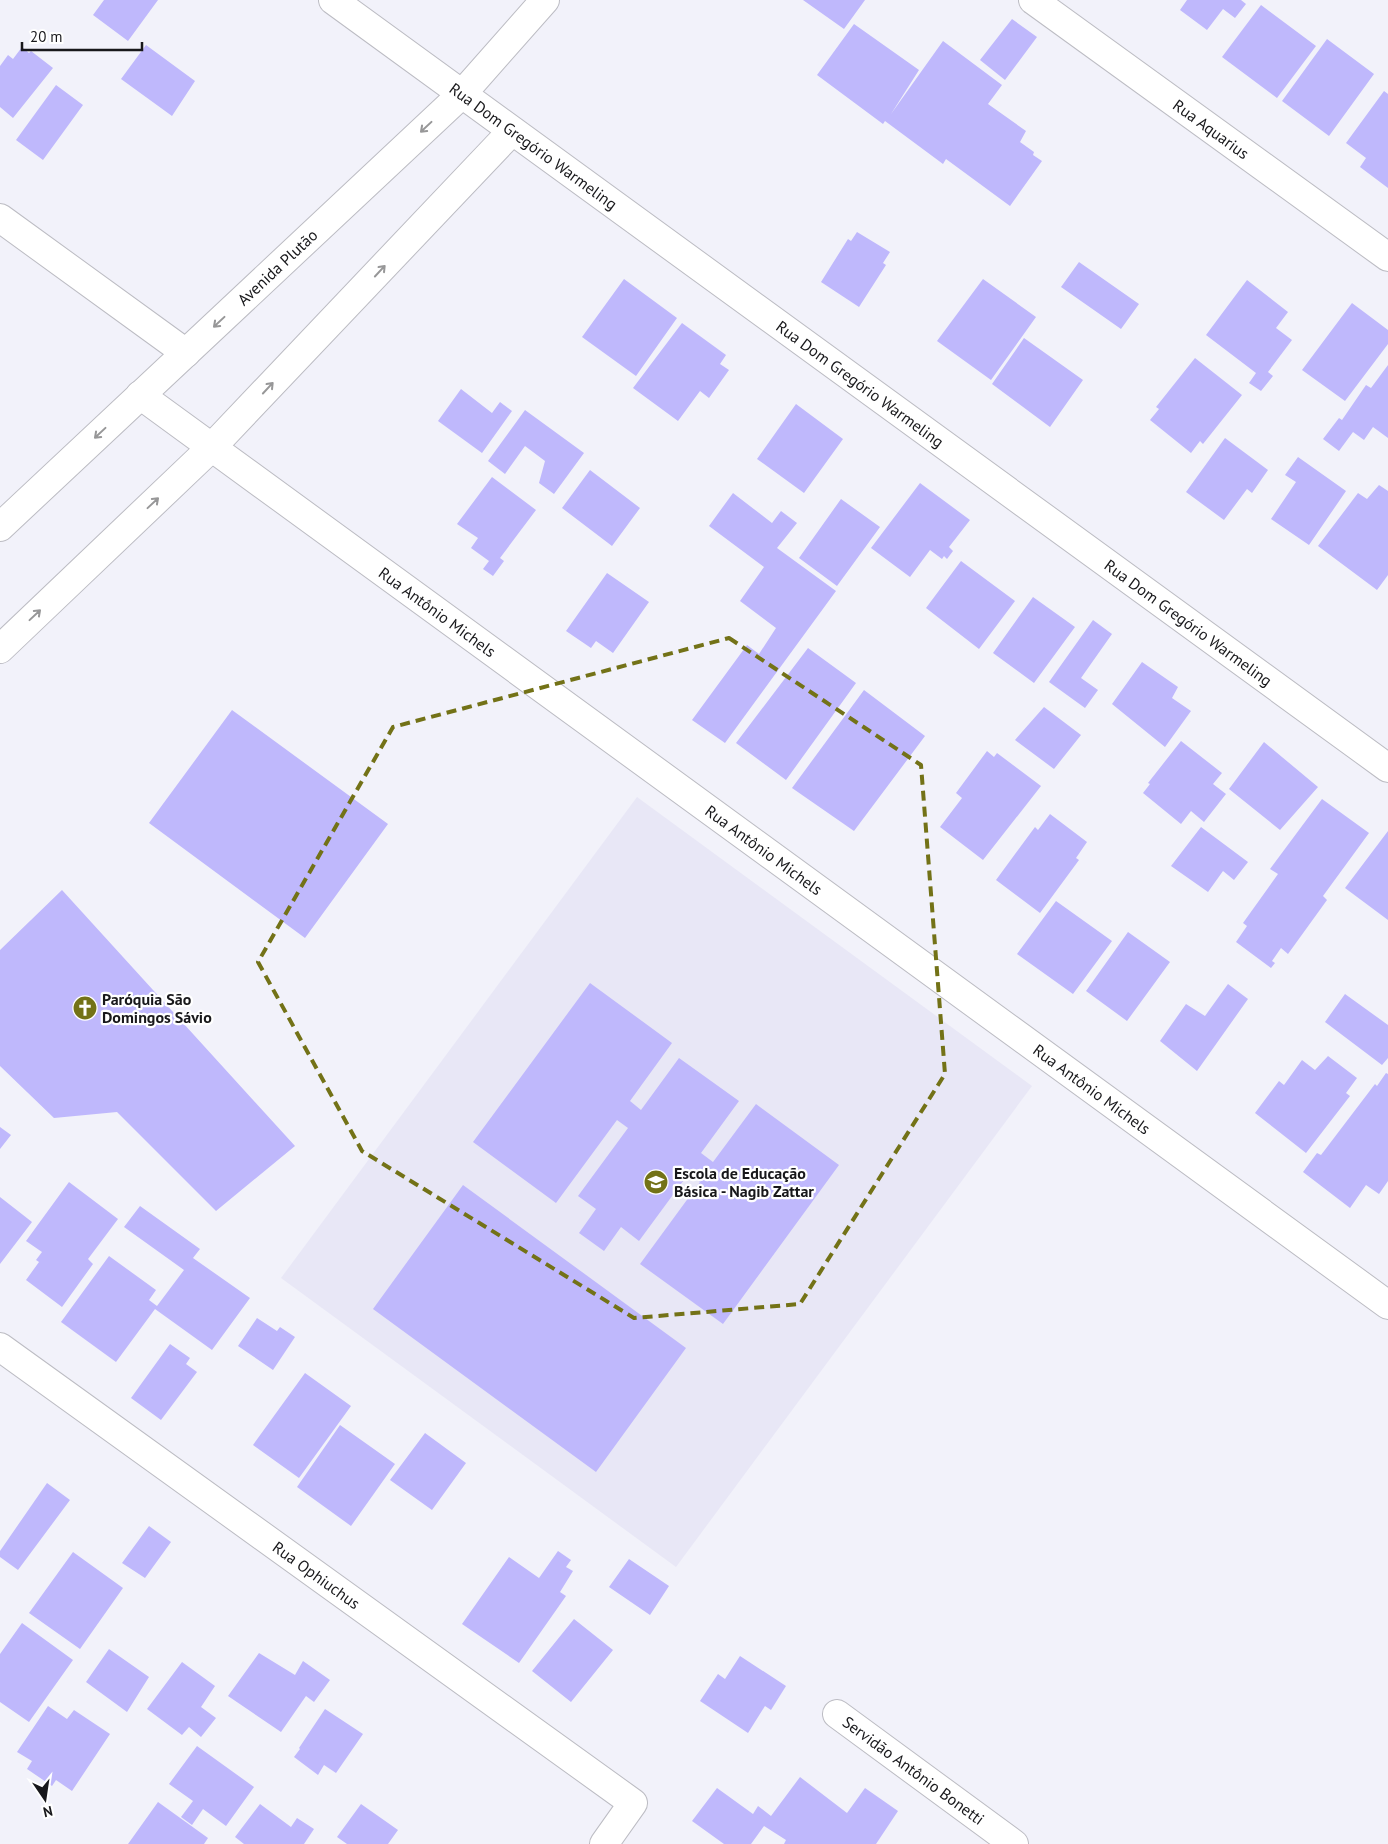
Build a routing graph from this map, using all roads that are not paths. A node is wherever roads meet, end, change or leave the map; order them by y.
1 (333, 0) edge
2 (545, 0) edge
3 (1034, 0) edge
4 (462, 94) junction
5 (512, 131) junction
6 (0, 218) edge
7 (1388, 258) edge
8 (186, 353) junction
9 (140, 395) junction
10 (212, 448) junction
11 (0, 527) edge
12 (0, 649) edge
13 (1388, 768) edge
14 (1388, 1305) edge
15 (0, 1347) edge
16 (837, 1714) dead end
17 (604, 1844) edge
18 (1014, 1844) edge

1 - 4 street, Rua Dom Gregório Warmeling
2 - 4 street, Avenida Plutão
3 - 7 street, Rua Aquarius
4 - 5 street, Rua Dom Gregório Warmeling
4 -> 8 street, Avenida Plutão
10 -> 5 street
5 - 13 street, Rua Dom Gregório Warmeling
6 - 8 street
8 - 9 street, Avenida Plutão
9 - 10 street, Rua Antônio Michels
9 -> 11 street, Avenida Plutão
12 -> 10 street
10 - 14 street, Rua Antônio Michels
15 - 17 street, Rua Ophiuchus
16 - 18 street, Servidão Antônio Bonetti

